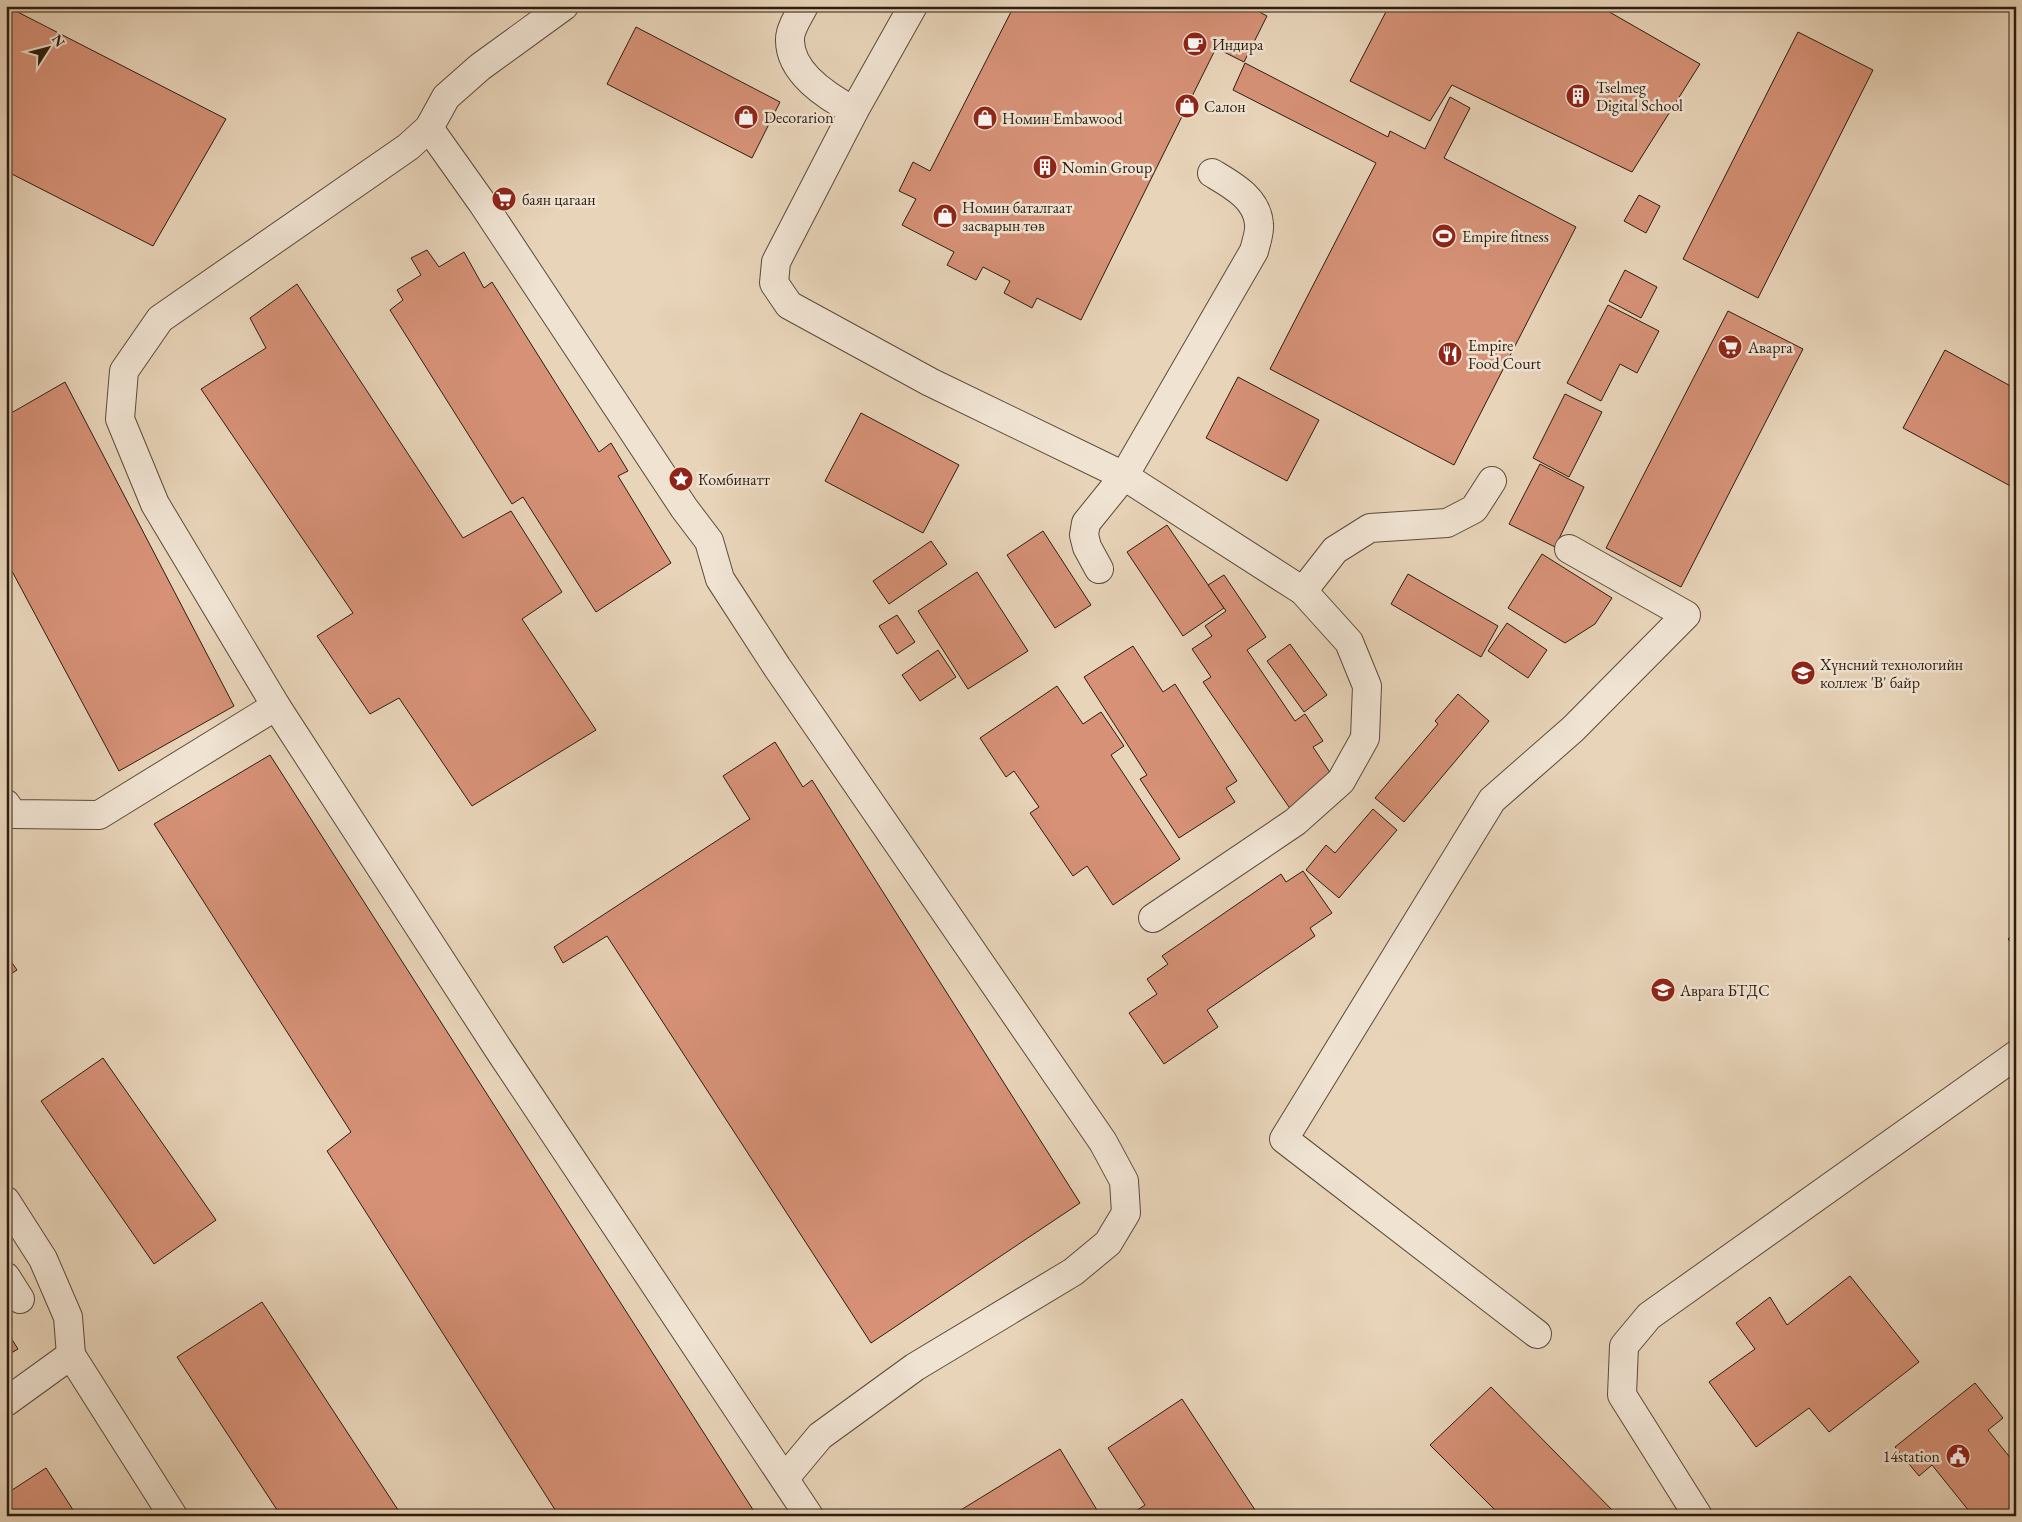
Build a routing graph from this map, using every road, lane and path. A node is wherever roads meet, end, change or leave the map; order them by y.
1 (564, 6) edge
2 (804, 6) edge
3 (913, 6) edge
4 (854, 111) junction
5 (429, 128) junction
6 (1212, 173) dead end
7 (1124, 476) junction
8 (1492, 481) dead end
9 (1569, 549) dead end
10 (1099, 569) dead end
11 (1303, 591) junction
12 (276, 706) junction
13 (6, 804) edge
14 (1153, 918) dead end
15 (2016, 1055) edge
16 (6, 1201) edge
17 (1537, 1334) dead end
18 (71, 1356) junction
19 (6, 1402) edge
20 (785, 1478) junction
21 (173, 1516) edge
22 (809, 1516) edge
23 (1698, 1516) edge

1 - 5 street
2 - 4 street
3 - 4 street
4 - 7 street
5 - 12 street
5 - 20 street
6 - 7 street
7 - 10 street
7 - 11 street
8 - 11 street
9 - 17 street
11 - 14 street
12 - 13 street
12 - 20 street
15 - 23 street
16 - 18 street
18 - 19 street
18 - 21 street
20 - 22 street

